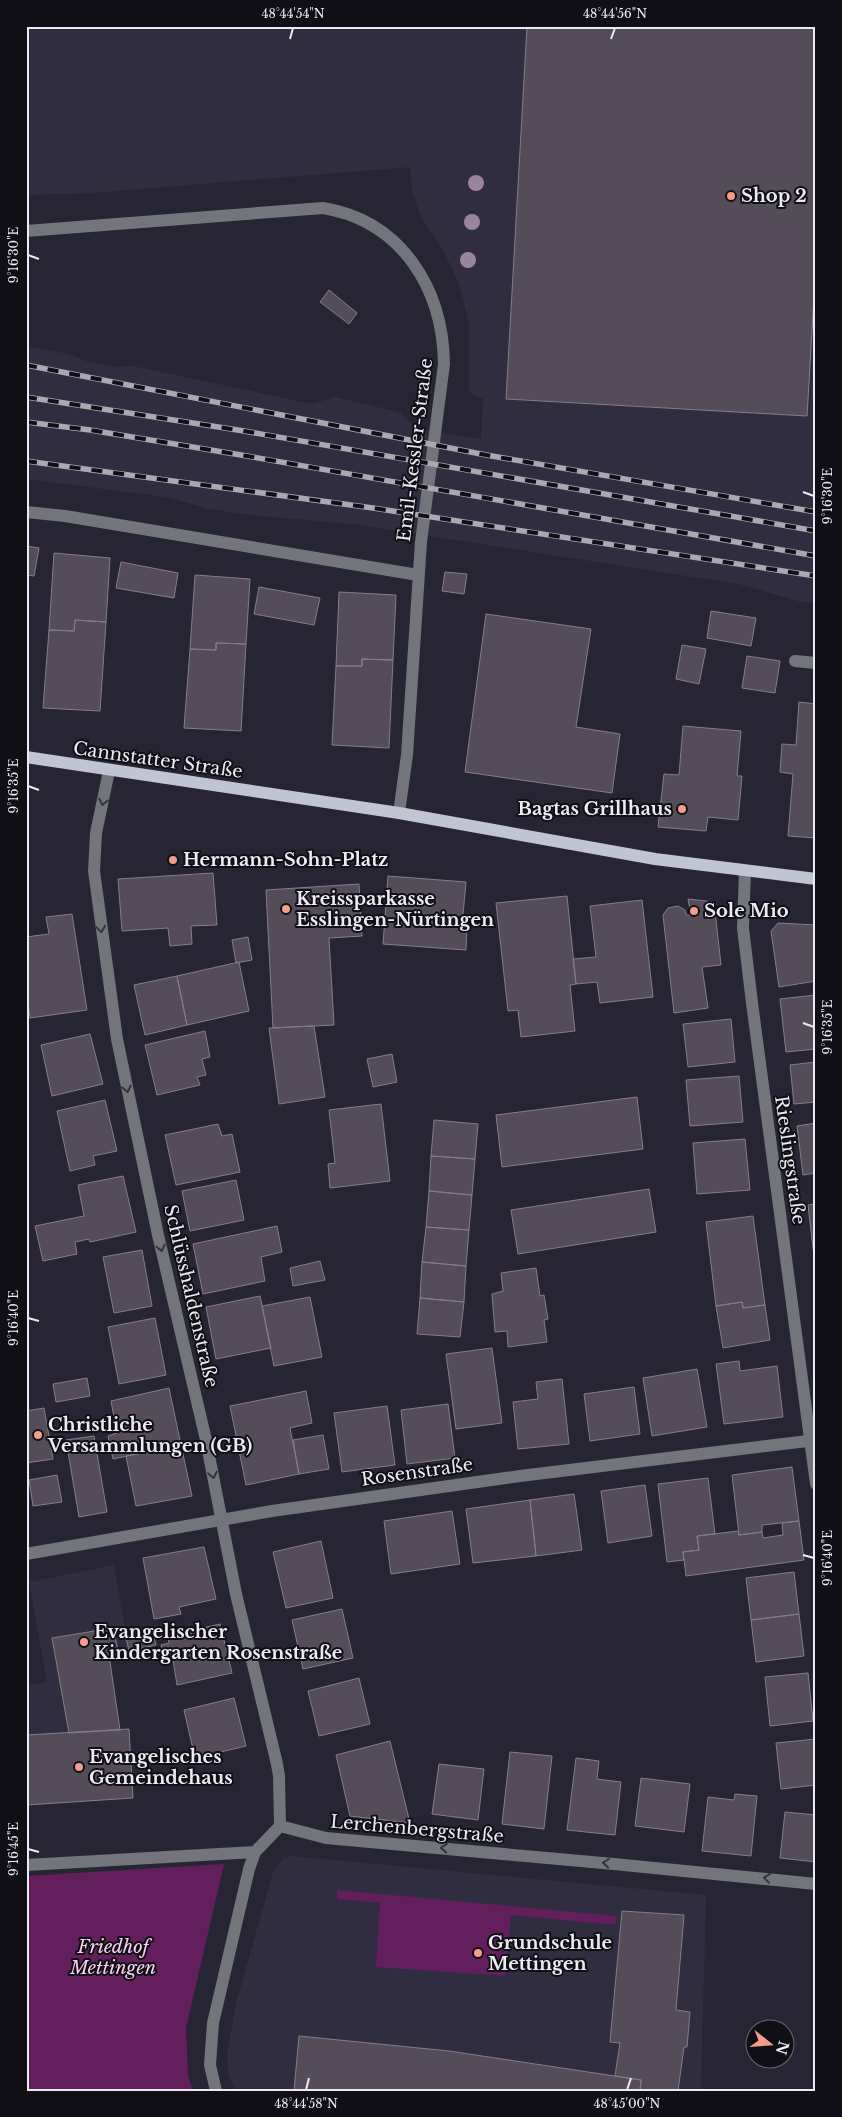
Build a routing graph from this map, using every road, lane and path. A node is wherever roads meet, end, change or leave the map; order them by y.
1 (26, 231) edge
2 (26, 512) edge
3 (418, 575) junction
4 (796, 661) dead end
5 (816, 663) edge
6 (26, 757) edge
7 (109, 771) junction
8 (399, 813) junction
9 (745, 871) junction
10 (816, 879) edge
11 (813, 1440) edge
12 (816, 1484) edge
13 (222, 1518) junction
14 (26, 1554) edge
15 (280, 1826) junction
16 (255, 1852) junction
17 (26, 1865) edge
18 (816, 1884) edge
19 (216, 2091) edge

1 - 3 street, Emil-Kessler-Straße
2 - 3 street
3 - 8 street, Emil-Kessler-Straße
4 - 5 street
6 - 7 main road, Cannstatter Straße
7 - 8 main road, Cannstatter Straße
7 -> 13 street, Schlüsshaldenstraße
8 - 9 main road, Cannstatter Straße
9 - 10 main road, Cannstatter Straße
9 - 11 street, Rieslingstraße
11 - 12 street, Rieslingstraße
11 - 13 street, Rosenstraße
13 - 14 street, Rosenstraße
13 - 15 street, Schlüsshaldenstraße
15 - 16 street
18 -> 15 street, Lerchenbergstraße
16 - 17 street
16 - 19 street

